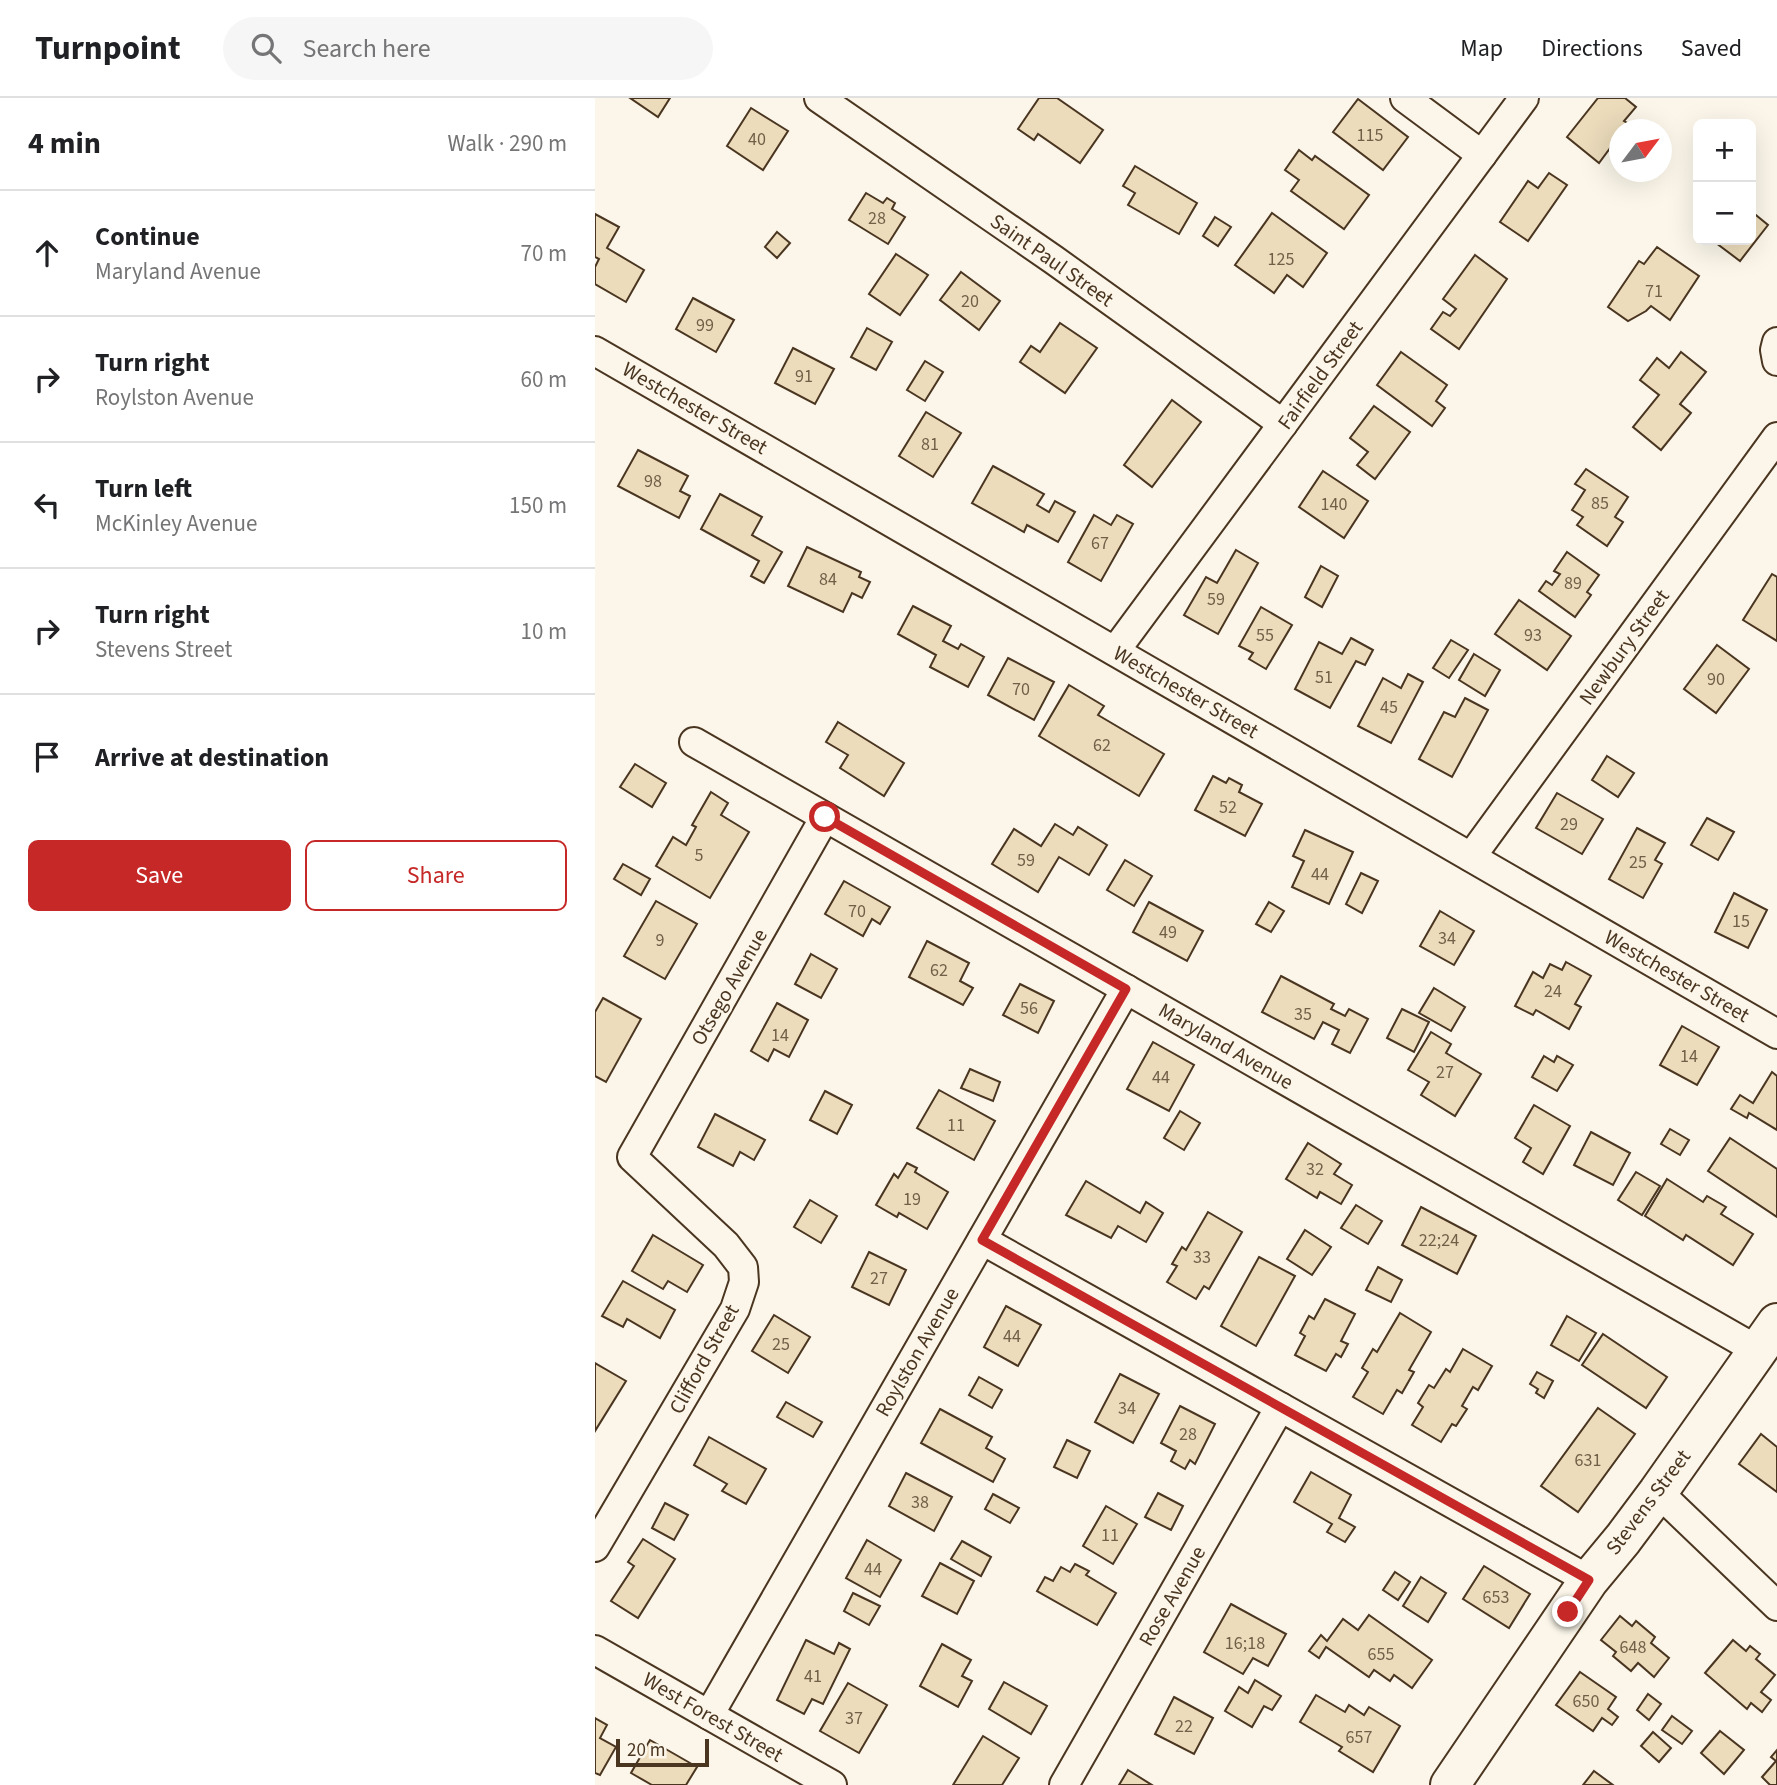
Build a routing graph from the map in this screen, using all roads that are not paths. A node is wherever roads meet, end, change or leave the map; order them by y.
1 (819, 98) edge
2 (1405, 98) edge
3 (1524, 98) edge
4 (1482, 155) junction
5 (1777, 342) edge
6 (595, 351) edge
7 (1777, 361) edge
8 (1283, 424) junction
9 (1777, 437) edge
10 (1115, 651) junction
11 (694, 742) dead end
12 (825, 817) junction
13 (1471, 857) junction
14 (1126, 989) junction
15 (1777, 1034) edge
16 (632, 1157) joint
17 (982, 1240) junction
18 (1767, 1337) edge
19 (1280, 1407) junction
20 (1658, 1492) junction
21 (595, 1547) edge
22 (1589, 1580) junction
23 (1777, 1606) edge
24 (595, 1650) edge
25 (709, 1715) junction
26 (832, 1785) edge
27 (1065, 1785) edge
28 (1450, 1785) edge

1 - 8 street, Saint Paul Street
2 - 4 street
3 - 4 street, Fairfield Street
4 - 8 street, Fairfield Street
5 - 7 street
6 - 10 street, Westchester Street
8 - 10 street, Fairfield Street
9 - 13 street, Newbury Street
10 - 13 street, Westchester Street
11 - 12 street, Maryland Avenue
12 - 14 street, Maryland Avenue
12 - 16 street, Otsego Avenue
13 - 15 street, Westchester Street
14 - 17 street, Roylston Avenue
14 - 18 street, Maryland Avenue
16 - 21 street, Clifford Street
17 - 19 street
17 - 25 street, Roylston Avenue
18 - 20 main road, Stevens Street
19 - 22 street
19 - 27 street, Rose Avenue
20 - 22 main road, Stevens Street
20 - 23 street
22 - 28 main road, Stevens Street
24 - 25 street, West Forest Street
25 - 26 street, West Forest Street

